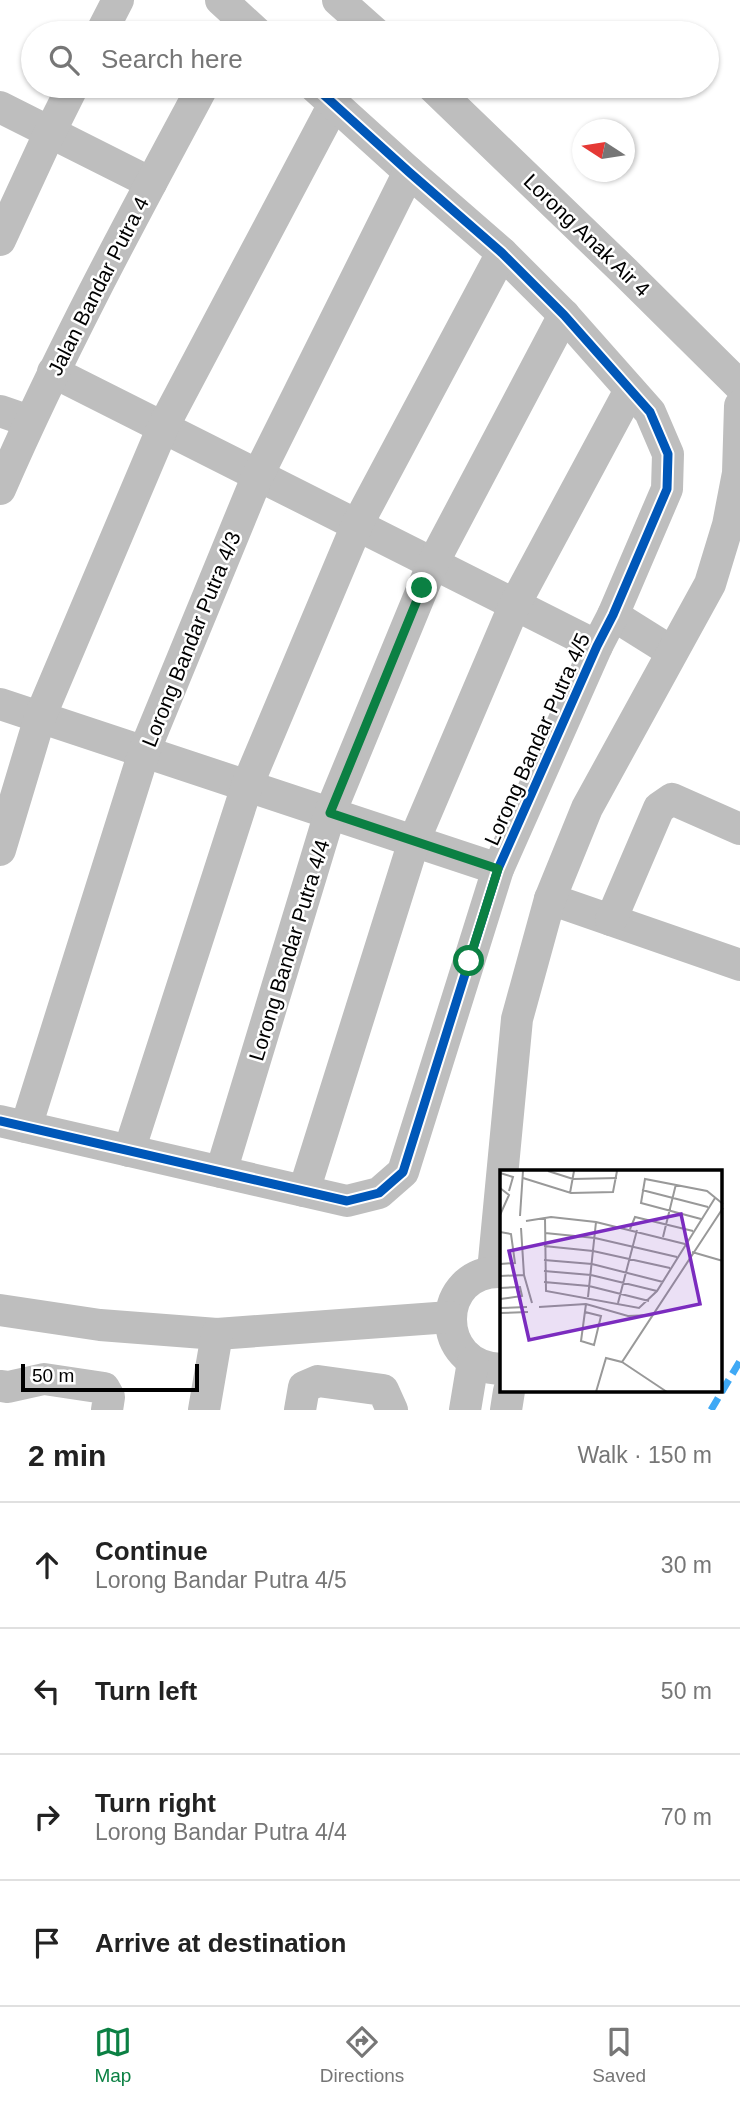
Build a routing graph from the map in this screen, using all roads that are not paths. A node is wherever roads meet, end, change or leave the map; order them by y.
1 (118, 0) edge
2 (338, 0) edge
3 (107, 21) edge
4 (362, 21) edge
5 (68, 98) edge
6 (197, 98) edge
7 (323, 98) edge
8 (327, 98) edge
9 (444, 98) edge
10 (0, 107) edge
11 (50, 132) junction
12 (409, 172) junction
13 (151, 183) junction
14 (0, 240) edge
15 (502, 253) junction
16 (564, 315) junction
17 (54, 372) junction
18 (740, 386) edge
19 (630, 390) junction
20 (740, 406) edge
21 (0, 411) edge
22 (29, 421) junction
23 (163, 427) junction
24 (258, 475) junction
25 (0, 489) edge
26 (357, 525) junction
27 (433, 563) junction
28 (515, 604) junction
29 (613, 615) junction
30 (597, 646) junction
31 (673, 652) junction
32 (0, 704) edge
33 (40, 717) junction
34 (144, 752) junction
35 (247, 786) junction
36 (330, 813) junction
37 (740, 829) edge
38 (414, 841) junction
39 (0, 850) edge
40 (498, 869) junction
41 (550, 899) junction
42 (611, 920) junction
43 (740, 965) edge
44 (13, 1124) edge
45 (129, 1151) junction
46 (505, 1170) edge
47 (221, 1172) junction
48 (304, 1191) junction
49 (500, 1233) edge
50 (497, 1271) edge
51 (0, 1310) edge
52 (450, 1317) junction
53 (217, 1335) junction
54 (487, 1365) edge
55 (509, 1392) edge
56 (10, 1395) edge
57 (387, 1400) edge
58 (107, 1410) edge
59 (204, 1410) edge
60 (300, 1410) edge
61 (465, 1410) edge
62 (506, 1410) edge

1 - 3 street
2 - 4 street
5 - 11 street
6 - 13 street, Jalan Bandar Putra 4
7 - 23 street
8 - 12 street
9 - 18 street, Lorong Anak Air 4
10 - 11 street
11 - 13 street
11 - 14 street
12 - 15 street
12 - 24 street, Lorong Bandar Putra 4/3
13 - 17 street, Jalan Bandar Putra 4
15 - 16 street
15 - 26 street
16 - 19 street
16 - 27 street, Lorong Bandar Putra 4/4
17 - 22 street, Jalan Bandar Putra 4
17 - 23 street
19 - 28 street
19 - 29 street, Lorong Bandar Putra 4/5
20 - 31 street
21 - 22 street
22 - 25 street, Jalan Bandar Putra 4
23 - 24 street
23 - 33 street
24 - 26 street
24 - 34 street, Lorong Bandar Putra 4/3
26 - 27 street
26 - 35 street
27 - 28 street
27 - 36 street, Lorong Bandar Putra 4/4
28 - 30 street
28 - 38 street
29 - 30 street, Lorong Bandar Putra 4/5
29 - 31 street
30 - 40 street, Lorong Bandar Putra 4/5
31 - 41 street
32 - 33 street
33 - 34 street
33 - 39 street
34 - 35 street
34 - 44 street, Lorong Bandar Putra 4/3
35 - 36 street
35 - 45 street
36 - 38 street
36 - 47 street, Lorong Bandar Putra 4/4
37 - 42 street
38 - 40 street
38 - 48 street
40 - 48 street, Lorong Bandar Putra 4/5
41 - 42 street
41 - 46 street
42 - 43 street
44 - 45 street
45 - 47 street
47 - 48 street
49 - 50 street
50 - 52 street
51 - 53 street
52 - 53 street
52 - 54 street
53 - 59 street
54 - 61 street
55 - 62 street
56 - 58 street
57 - 60 street

